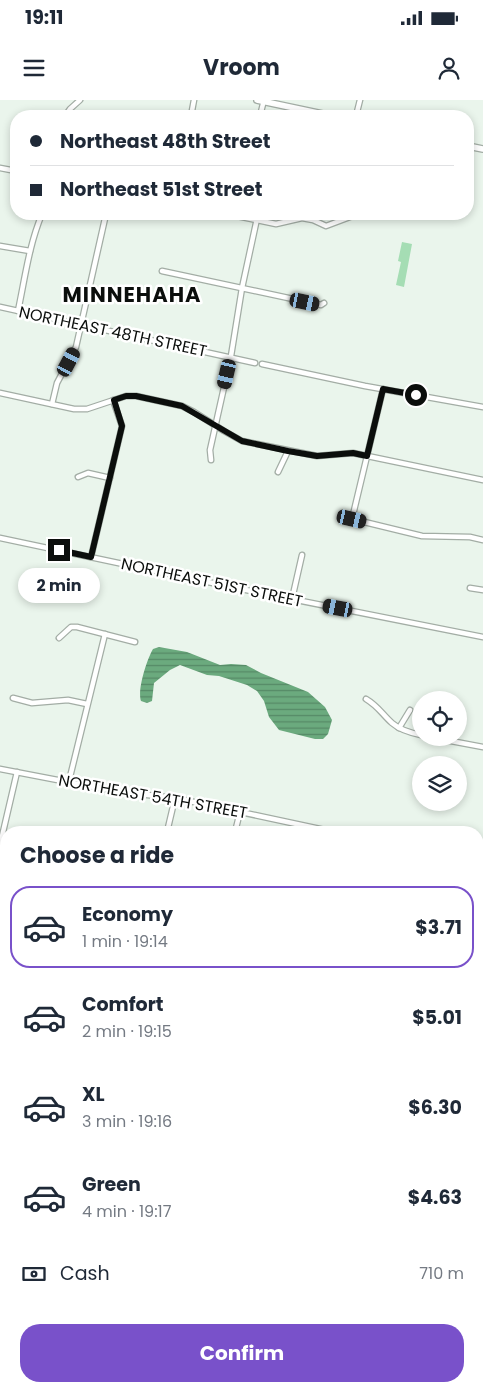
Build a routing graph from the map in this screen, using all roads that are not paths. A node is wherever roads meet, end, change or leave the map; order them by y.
1 (80, 100) edge
2 (261, 100) edge
3 (69, 110) edge
4 (305, 110) edge
5 (39, 220) edge
6 (105, 220) edge
7 (257, 220) joint
8 (296, 220) edge
9 (313, 220) edge
10 (342, 220) edge
11 (0, 246) edge
12 (30, 251) junction
13 (162, 271) dead end
14 (242, 288) junction
15 (324, 303) dead end
16 (0, 307) edge
17 (18, 311) junction
18 (82, 325) junction
19 (231, 356) junction
20 (255, 362) dead end
21 (262, 364) dead end
22 (383, 389) junction
23 (0, 393) edge
24 (114, 400) junction
25 (52, 404) junction
26 (483, 407) edge
27 (215, 425) junction
28 (288, 451) junction
29 (367, 456) junction
30 (211, 460) dead end
31 (278, 472) dead end
32 (78, 477) dead end
33 (110, 478) junction
34 (483, 480) edge
35 (0, 538) edge
36 (483, 540) edge
37 (302, 556) dead end
38 (91, 557) junction
39 (470, 588) dead end
40 (483, 590) edge
41 (292, 598) junction
42 (105, 634) junction
43 (483, 637) edge
44 (59, 638) dead end
45 (135, 642) dead end
46 (13, 698) dead end
47 (366, 700) dead end
48 (87, 704) junction
49 (410, 710) dead end
50 (399, 728) junction
51 (412, 732) edge
52 (467, 744) edge
53 (483, 747) edge
54 (0, 769) edge
55 (17, 772) junction
56 (69, 781) junction
57 (175, 798) junction
58 (240, 812) junction
59 (4, 826) edge
60 (168, 826) edge
61 (236, 826) edge
62 (306, 826) edge

1 - 3 street
2 - 4 street
5 - 12 street
6 - 18 street
7 - 8 street
7 - 14 street
9 - 10 street
11 - 12 street
12 - 17 street
13 - 14 street
14 - 15 street
14 - 19 street
16 - 17 street, NORTHEAST 48TH STREET
17 - 18 street, NORTHEAST 48TH STREET
18 - 19 street, NORTHEAST 48TH STREET
18 - 25 street
19 - 20 street, NORTHEAST 48TH STREET
19 - 27 street
21 - 22 street
22 - 26 street
22 - 29 street
23 - 25 street
24 - 25 street
24 - 27 street
24 - 33 street
27 - 28 street
27 - 30 street
28 - 29 street
28 - 31 street
29 - 34 street
29 - 36 street
32 - 33 street
33 - 38 street
35 - 38 street, NORTHEAST 51ST STREET
37 - 41 street
38 - 41 street, NORTHEAST 51ST STREET
39 - 40 street
41 - 43 street, NORTHEAST 51ST STREET
42 - 44 street
42 - 45 street
42 - 48 street
46 - 48 street
47 - 50 street
48 - 56 street
49 - 50 street
50 - 51 street
52 - 53 street
54 - 55 street, NORTHEAST 54TH STREET
55 - 56 street, NORTHEAST 54TH STREET
55 - 59 street
56 - 57 street, NORTHEAST 54TH STREET
57 - 58 street, NORTHEAST 54TH STREET
57 - 60 street
58 - 61 street
58 - 62 street, NORTHEAST 54TH STREET

